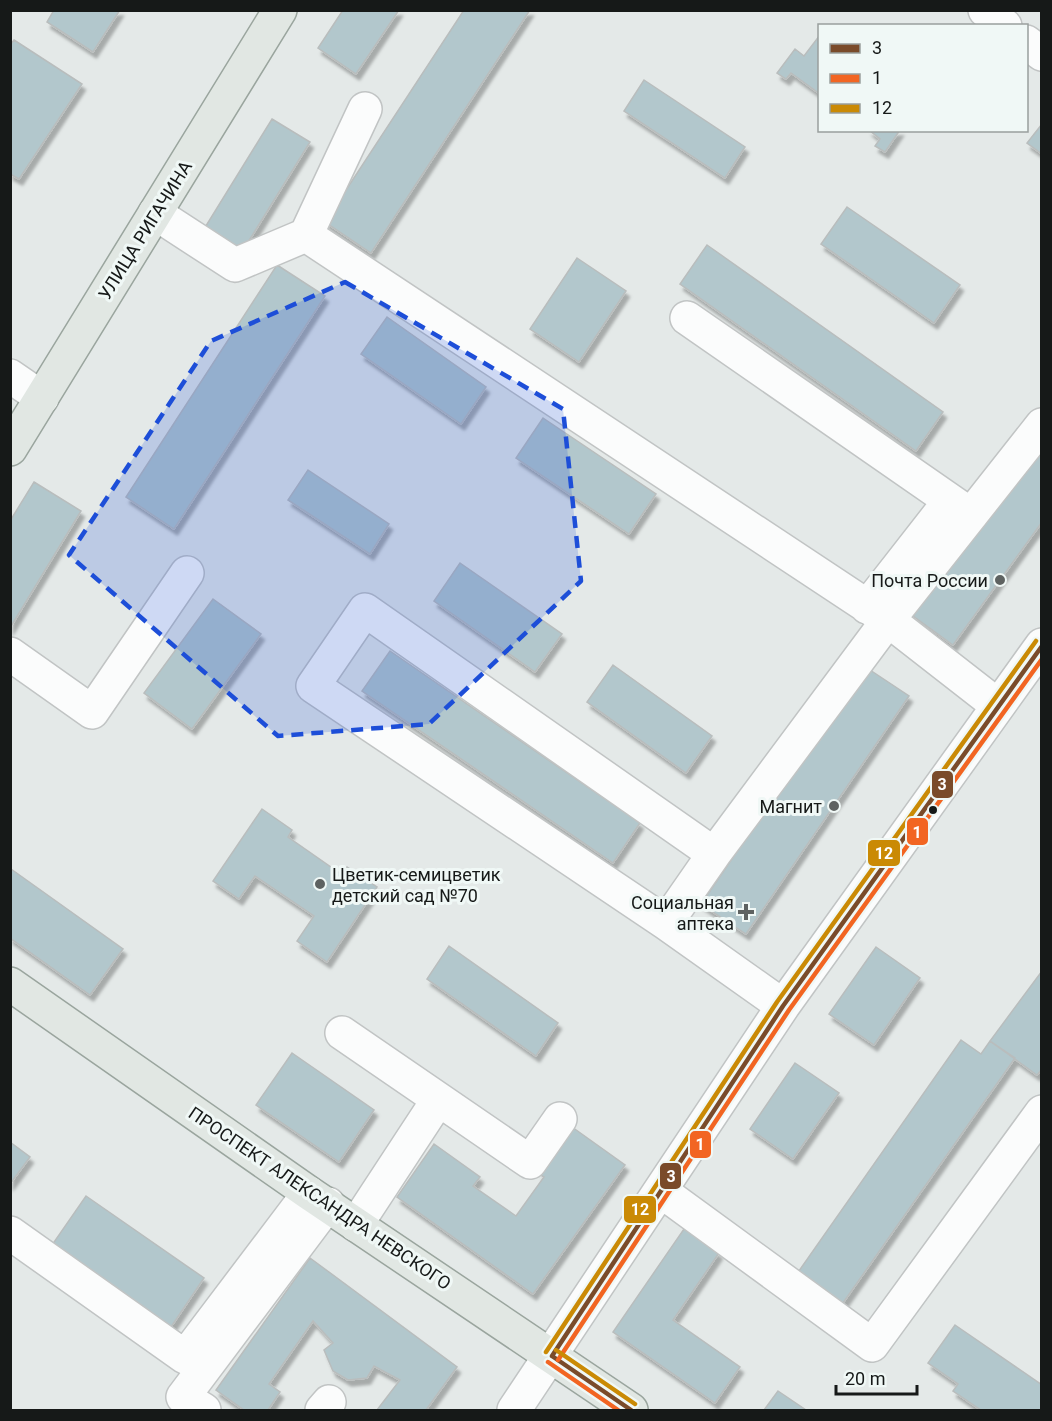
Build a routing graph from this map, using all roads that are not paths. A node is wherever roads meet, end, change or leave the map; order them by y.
1 (280, 10) edge
2 (986, 10) edge
3 (1003, 24) edge
4 (1028, 44) edge
5 (1041, 54) edge
6 (365, 109) dead end
7 (155, 213) junction
8 (306, 235) junction
9 (687, 318) dead end
10 (10, 376) edge
11 (42, 398) junction
12 (1041, 425) edge
13 (10, 449) edge
14 (960, 508) junction
15 (187, 573) dead end
16 (877, 614) junction
17 (1041, 645) edge
18 (10, 654) edge
19 (997, 705) junction
20 (714, 854) junction
21 (666, 923) junction
22 (10, 984) edge
23 (783, 1006) junction
24 (342, 1033) dead end
25 (438, 1100) junction
26 (1041, 1112) edge
27 (560, 1119) dead end
28 (661, 1191) junction
29 (319, 1199) junction
30 (356, 1225) junction
31 (10, 1233) edge
32 (552, 1356) junction
33 (204, 1410) edge
34 (514, 1410) edge
35 (631, 1410) edge

1 - 7 main road, УЛИЦА РИГАЧИНА
2 - 3 street
4 - 5 street
6 - 8 street
7 - 8 street
7 - 11 main road, УЛИЦА РИГАЧИНА
8 - 16 street
9 - 14 street
10 - 11 street
11 - 13 main road, УЛИЦА РИГАЧИНА
12 - 14 street
14 - 16 street
15 - 18 street
16 - 19 street
16 - 20 street
17 - 19 street
19 - 23 street
20 - 21 street
20 - 21 street
21 - 23 street
22 - 29 main road, ПРОСПЕКТ АЛЕКСАНДРА НЕВСКОГО
23 - 28 street
24 - 25 street
25 - 27 street
25 - 30 street
26 - 28 street
28 - 32 street
29 - 30 main road, ПРОСПЕКТ АЛЕКСАНДРА НЕВСКОГО
29 - 31 street
29 - 33 street
30 - 32 main road, ПРОСПЕКТ АЛЕКСАНДРА НЕВСКОГО
32 - 34 street
32 - 35 main road, ПРОСПЕКТ АЛЕКСАНДРА НЕВСКОГО

